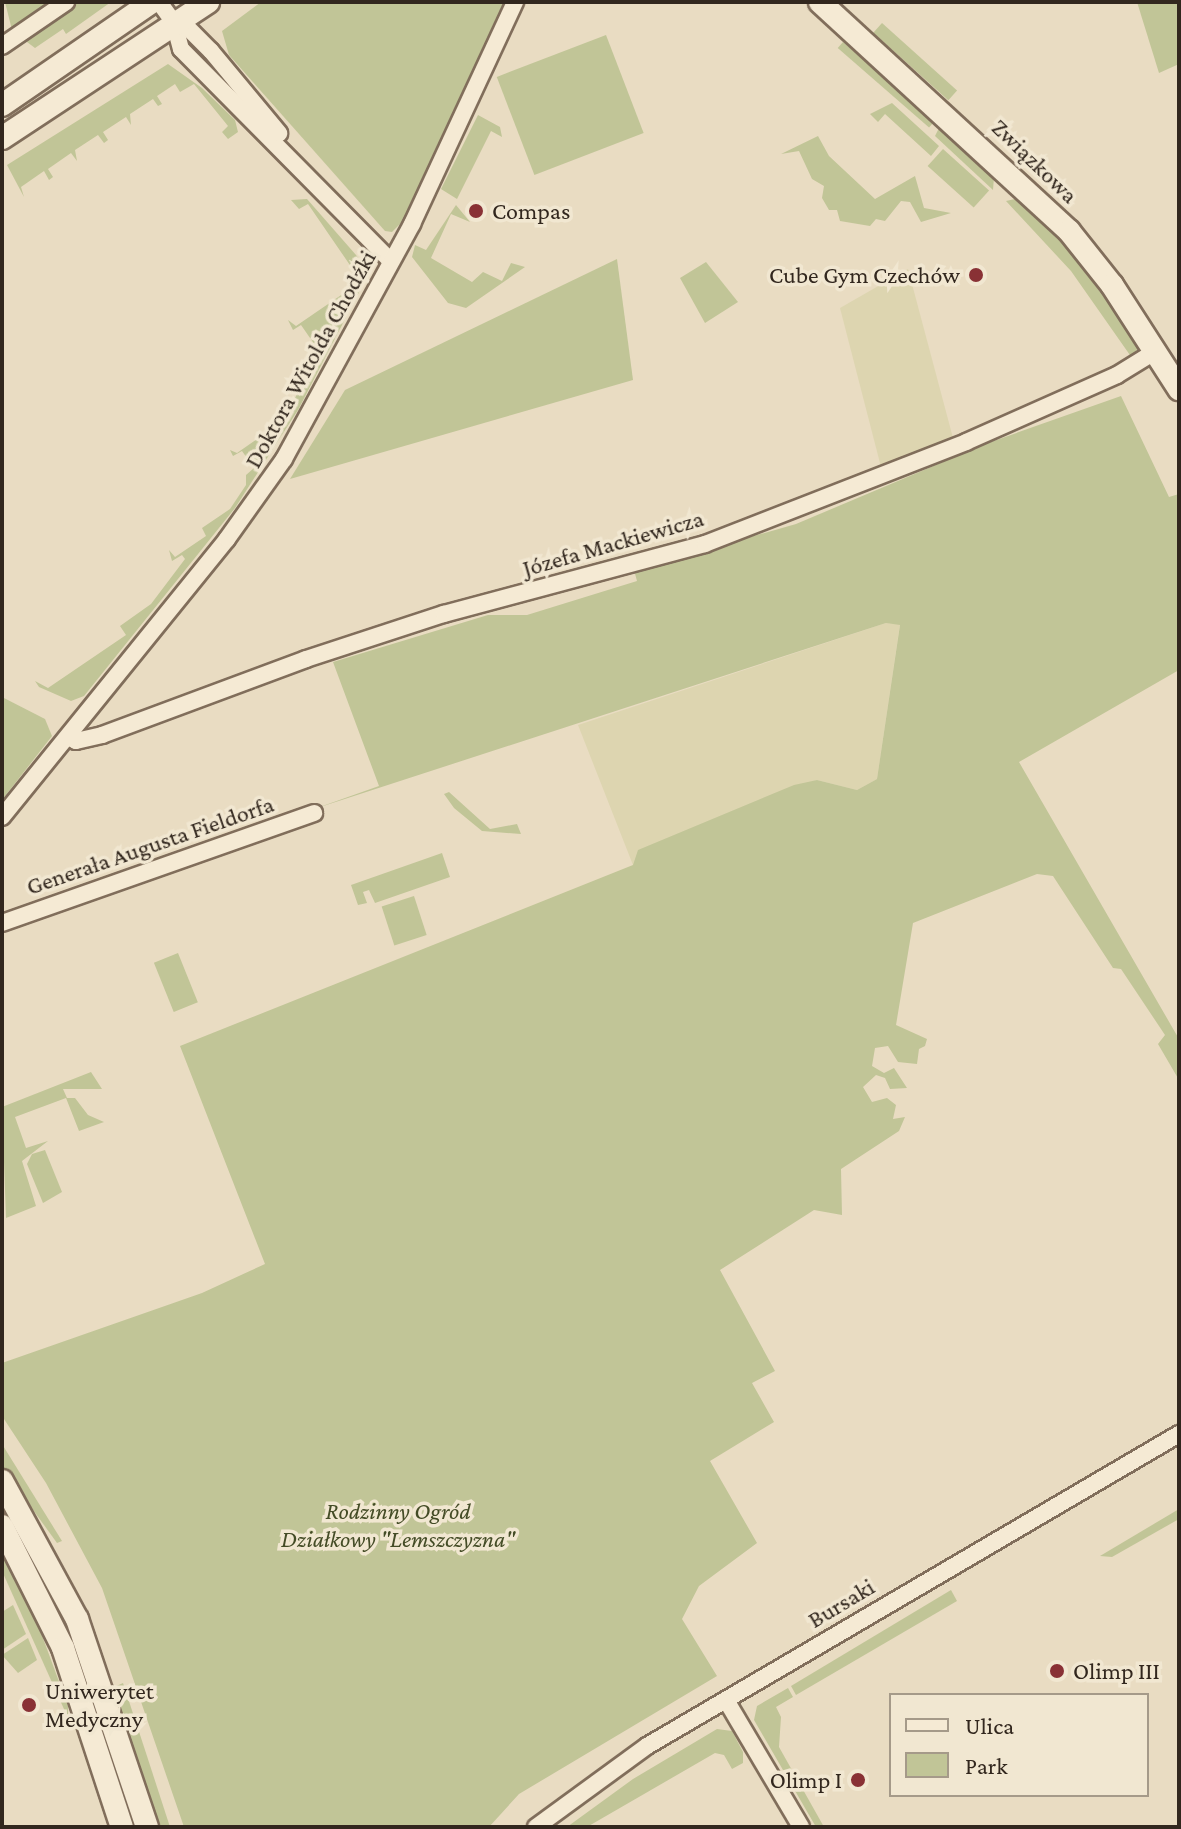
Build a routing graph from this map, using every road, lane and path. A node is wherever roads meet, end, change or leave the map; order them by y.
1 (66, 2) edge
2 (152, 2) edge
3 (159, 2) edge
4 (208, 2) edge
5 (515, 2) edge
6 (820, 2) edge
7 (174, 23) junction
8 (2, 46) edge
9 (2, 105) edge
10 (2, 138) edge
11 (391, 261) junction
12 (1156, 351) junction
13 (1179, 389) edge
14 (69, 737) junction
15 (314, 813) dead end
16 (2, 817) edge
17 (2, 923) edge
18 (1179, 1434) edge
19 (2, 1481) edge
20 (2, 1526) edge
21 (726, 1700) junction
22 (122, 1827) edge
23 (147, 1827) edge
24 (536, 1827) edge
25 (801, 1827) edge

1 - 8 street
2 - 9 street
3 - 7 street
4 - 7 street
5 - 11 street, Doktora Witolda Chodźki
6 - 12 street, Związkowa
7 - 10 street
7 - 11 street
11 - 14 street, Doktora Witolda Chodźki
12 - 13 street, Związkowa
12 - 14 street, Józefa Mackiewicza
14 - 16 street, Doktora Witolda Chodźki
15 - 17 street, Generała Augusta Fieldorfa
18 - 21 street, Bursaki
19 - 23 street
20 - 22 street
21 - 24 street, Bursaki
21 - 25 street

